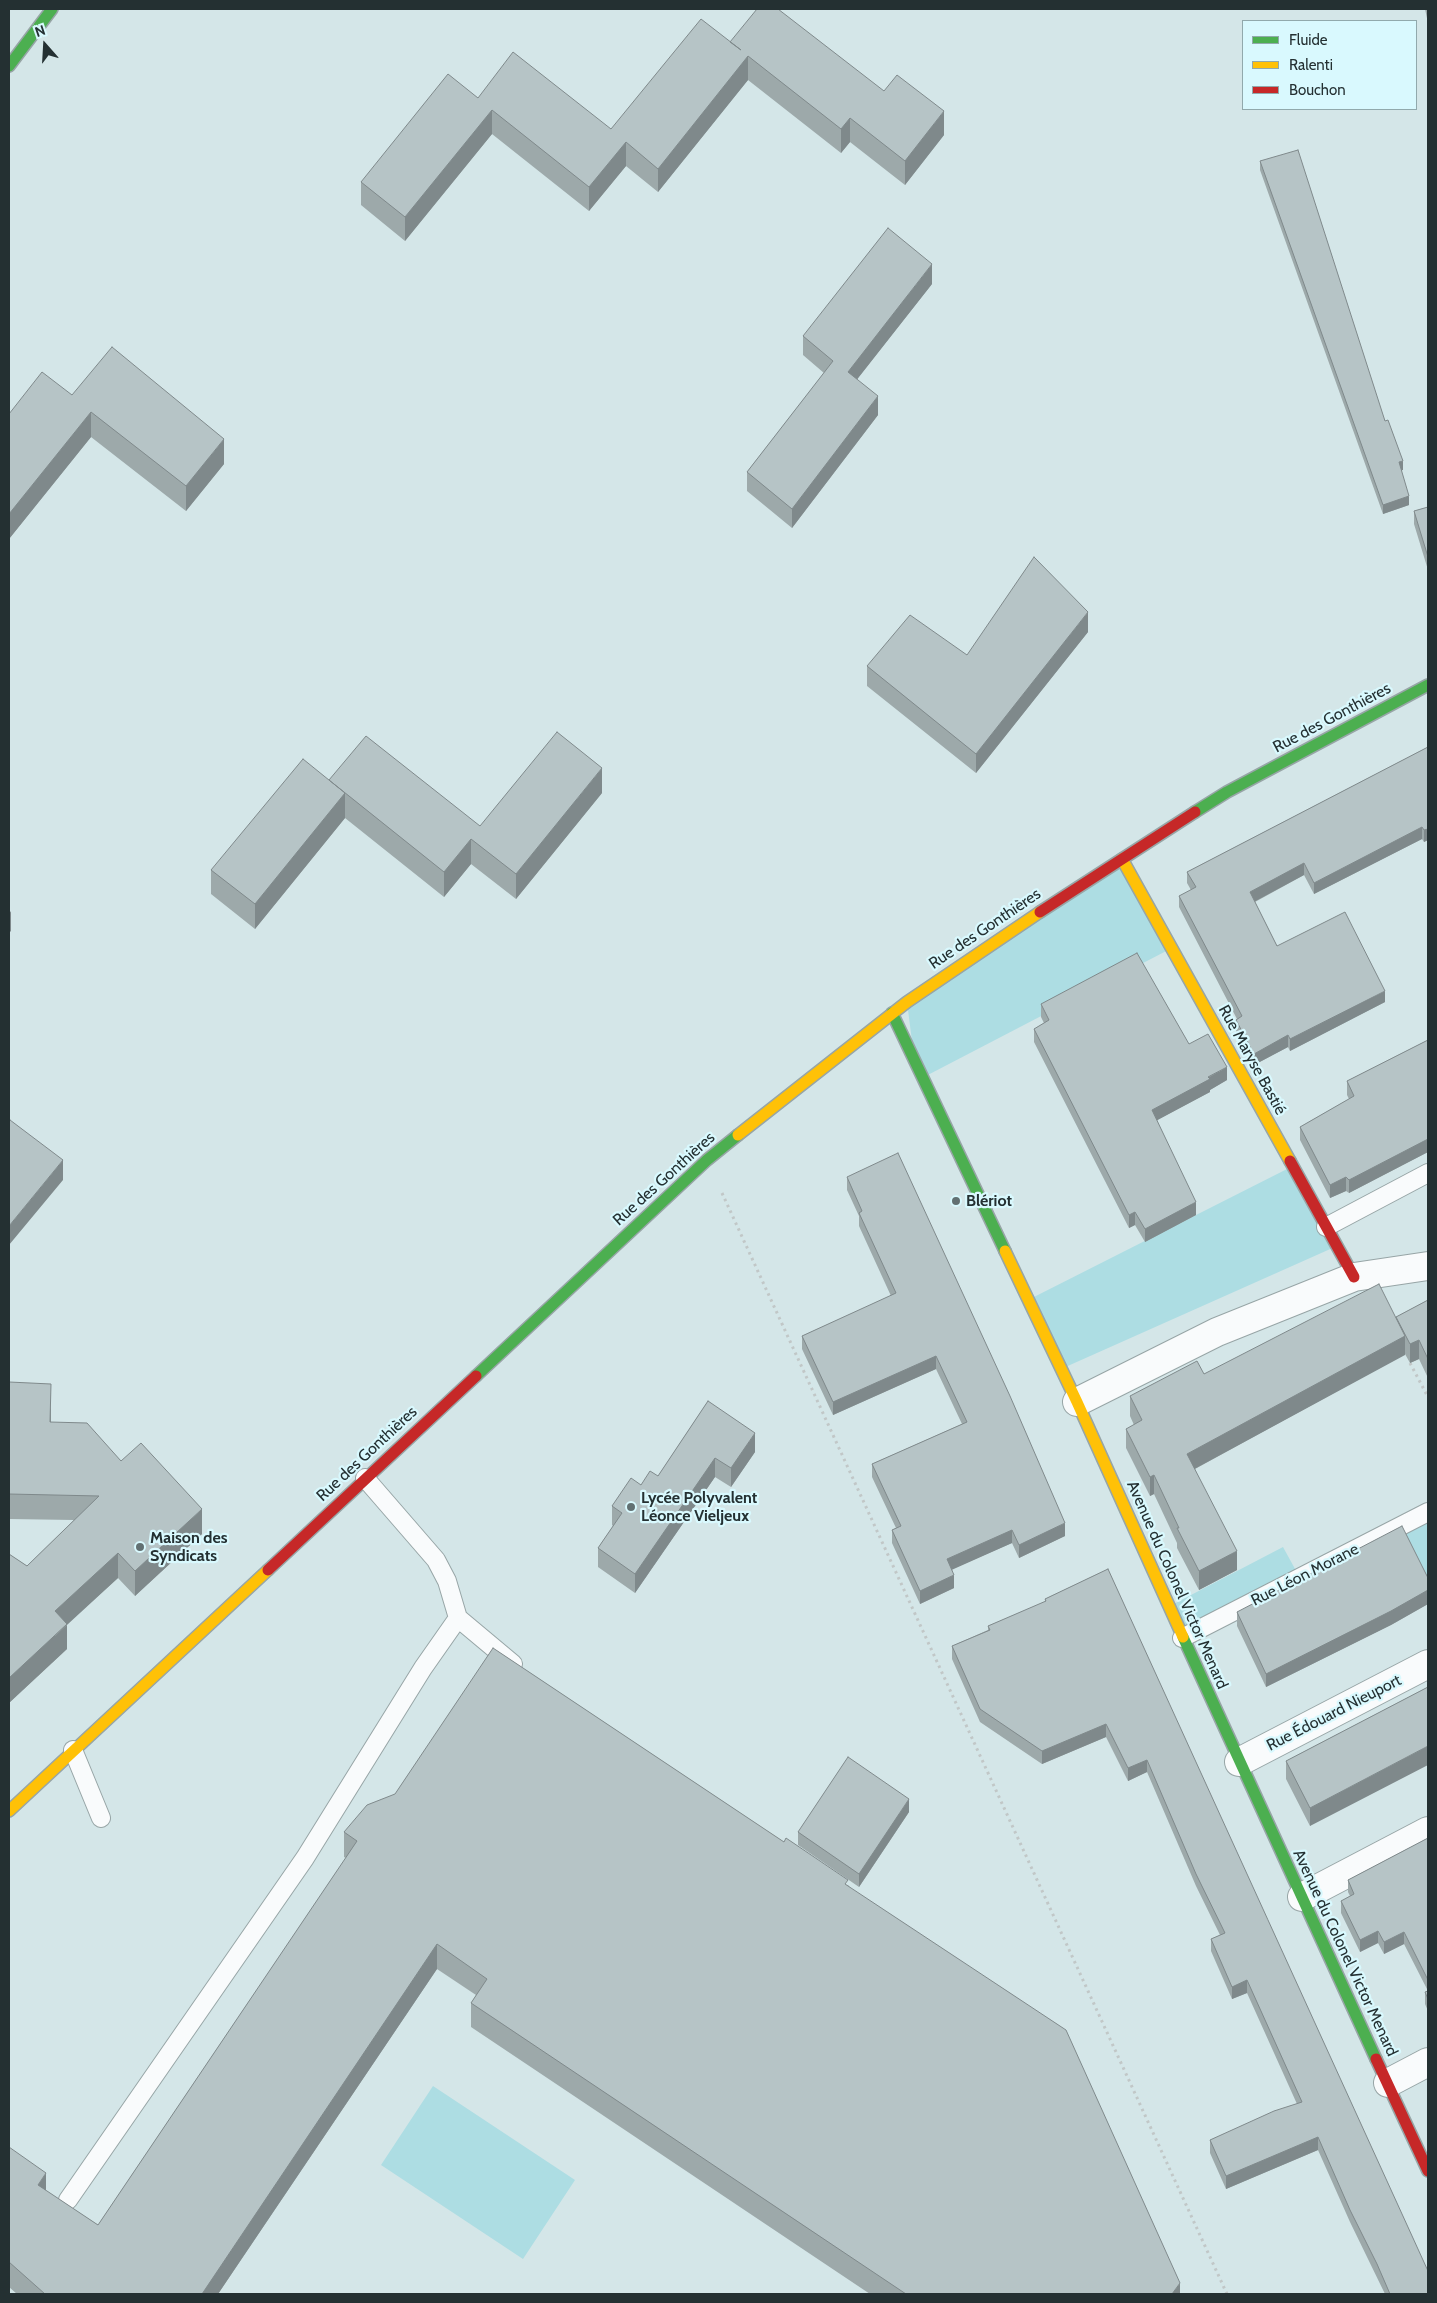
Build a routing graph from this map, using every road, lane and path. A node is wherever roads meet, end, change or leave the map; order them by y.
1 (42, 9) edge
2 (52, 9) edge
3 (29, 19) dead end
4 (9, 66) edge
5 (1428, 685) edge
6 (1122, 859) junction
7 (892, 1014) junction
8 (707, 1160) junction
9 (1428, 1173) edge
10 (1326, 1226) junction
11 (1428, 1266) edge
12 (1354, 1277) junction
13 (1410, 1363) edge
14 (1428, 1397) edge
15 (1077, 1402) junction
16 (365, 1478) junction
17 (1428, 1512) edge
18 (458, 1618) junction
19 (1182, 1638) junction
20 (1428, 1664) edge
21 (528, 1674) edge
22 (73, 1750) junction
23 (1239, 1762) junction
24 (9, 1811) edge
25 (101, 1818) dead end
26 (1428, 1830) edge
27 (1302, 1898) junction
28 (1428, 2062) edge
29 (1388, 2083) junction
30 (1428, 2171) edge
31 (68, 2200) dead end
32 (1227, 2294) edge

1 - 3 main road
2 - 4 main road
5 - 6 main road, Rue des Gonthières
6 - 7 main road, Rue des Gonthières
6 - 10 main road, Rue Maryse Bastié
7 - 8 main road, Rue des Gonthières
7 - 15 main road, Avenue du Colonel Victor Menard
8 - 16 main road, Rue des Gonthières
8 - 32 path
9 - 10 lane
10 - 12 main road, Rue Maryse Bastié
11 - 12 street
12 - 15 street
13 - 14 path
15 - 19 main road, Avenue du Colonel Victor Menard
16 - 18 lane
16 - 22 main road, Rue des Gonthières
17 - 19 lane, Rue Léon Morane
18 - 21 lane
18 - 31 lane
19 - 23 main road, Avenue du Colonel Victor Menard
20 - 23 street, Rue Édouard Nieuport
22 - 24 main road, Rue des Gonthières
22 - 25 lane
23 - 27 main road, Avenue du Colonel Victor Menard
26 - 27 street
27 - 29 main road, Avenue du Colonel Victor Menard
28 - 29 street
29 - 30 main road, Avenue du Colonel Victor Menard

